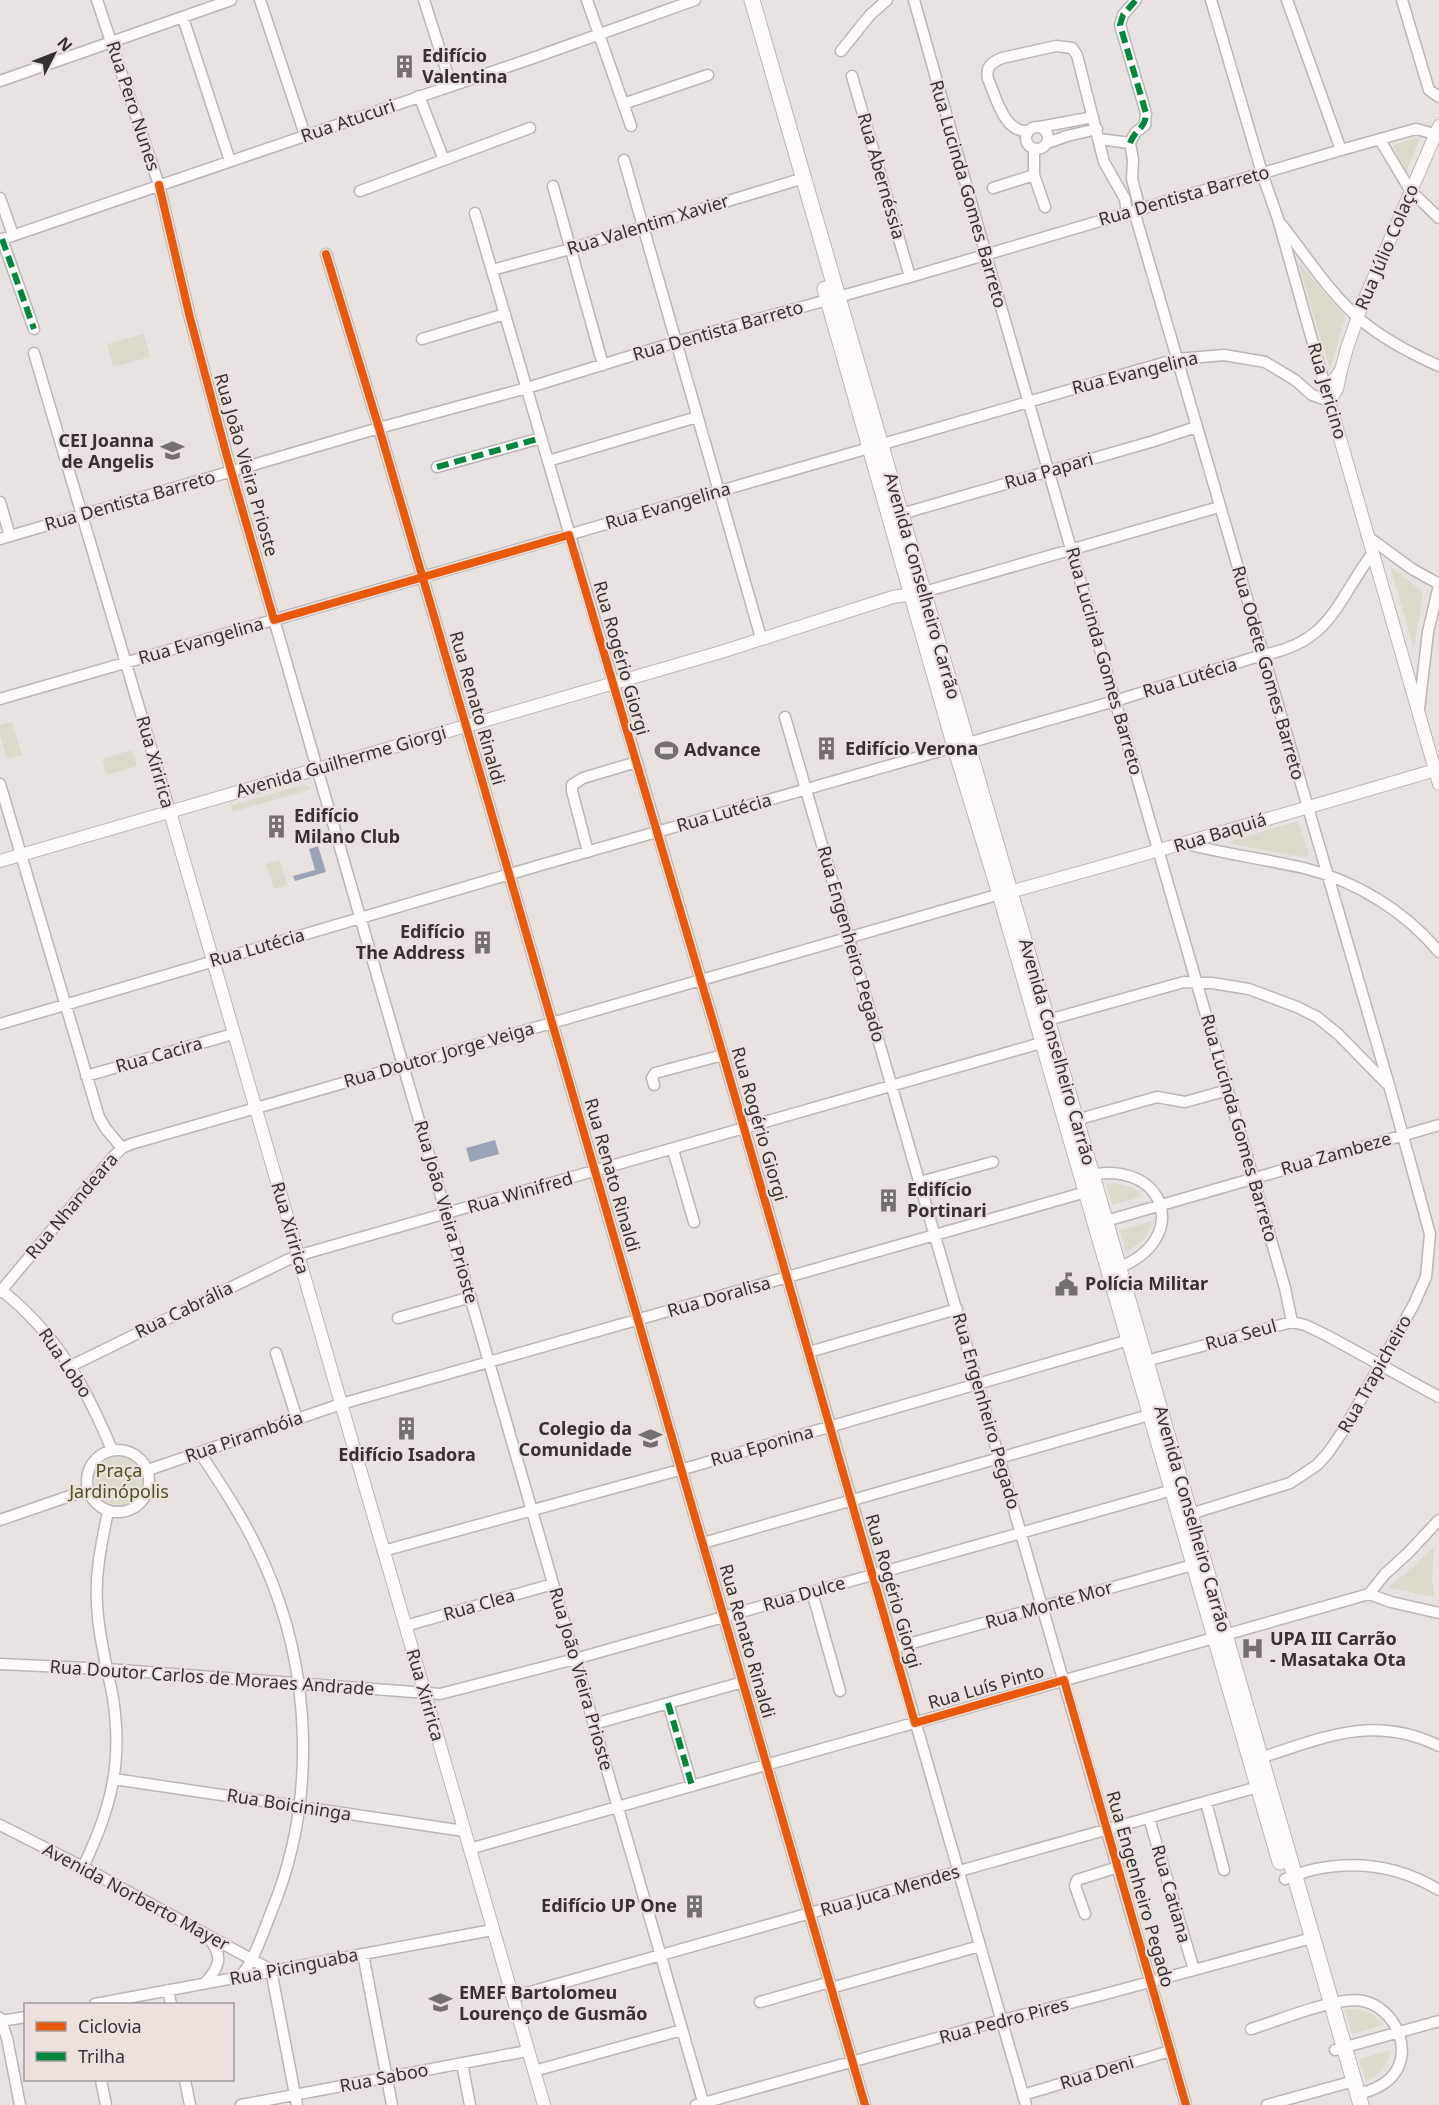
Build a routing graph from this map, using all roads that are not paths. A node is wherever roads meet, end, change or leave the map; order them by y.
1 (97, 0) edge
2 (231, 0) edge
3 (260, 0) edge
4 (424, 0) edge
5 (587, 0) edge
6 (692, 0) edge
7 (744, 0) edge
8 (752, 0) edge
9 (887, 0) edge
10 (914, 0) edge
11 (1136, 0) edge
12 (1211, 0) edge
13 (1287, 0) edge
14 (1402, 0) edge
15 (183, 18) junction
16 (598, 34) junction
17 (112, 42) junction
18 (841, 51) dead end
19 (708, 75) dead end
20 (852, 76) dead end
21 (0, 81) edge
22 (451, 85) junction
23 (419, 96) junction
24 (1439, 97) edge
25 (623, 104) junction
26 (1093, 117) junction
27 (631, 126) dead end
28 (1040, 127) junction
29 (530, 128) dead end
30 (1437, 130) edge
31 (1028, 131) junction
32 (1098, 134) junction
33 (305, 135) junction
34 (1380, 140) junction
35 (1047, 143) junction
36 (1130, 143) junction
37 (1034, 150) junction
38 (1341, 150) junction
39 (444, 160) junction
40 (624, 160) dead end
41 (230, 161) junction
42 (1262, 173) junction
43 (1034, 174) junction
44 (800, 179) junction
45 (159, 185) junction
46 (553, 186) dead end
47 (993, 189) dead end
48 (1410, 190) junction
49 (360, 191) dead end
50 (0, 198) edge
51 (1045, 207) dead end
52 (1134, 211) junction
53 (476, 213) dead end
54 (1439, 218) edge
55 (1278, 219) junction
56 (644, 226) junction
57 (5, 238) edge
58 (570, 249) junction
59 (326, 254) dead end
60 (985, 254) junction
61 (492, 270) junction
62 (909, 277) junction
63 (833, 298) junction
64 (505, 314) junction
65 (1358, 316) junction
66 (190, 318) joint
67 (34, 329) dead end
68 (422, 339) dead end
69 (676, 342) junction
70 (34, 353) dead end
71 (1177, 359) junction
72 (603, 365) junction
73 (1439, 366) edge
74 (1341, 370) junction
75 (1325, 386) junction
76 (526, 388) junction
77 (1028, 401) junction
78 (1329, 401) junction
79 (697, 417) junction
80 (1196, 427) junction
81 (379, 428) junction
82 (541, 438) junction
83 (876, 447) junction
84 (548, 461) junction
85 (437, 467) dead end
86 (231, 471) junction
87 (1049, 472) junction
88 (720, 491) junction
89 (0, 502) edge
90 (1220, 507) junction
91 (901, 514) junction
92 (82, 515) junction
93 (569, 535) junction
94 (1367, 536) junction
95 (5, 537) edge
96 (1072, 550) junction
97 (1372, 554) junction
98 (422, 577) junction
99 (1439, 584) edge
100 (918, 593) junction
101 (274, 620) junction
102 (761, 638) junction
103 (1262, 655) junction
104 (126, 662) junction
105 (614, 683) junction
106 (0, 699) edge
107 (1115, 701) junction
108 (1418, 712) junction
109 (785, 717) dead end
110 (466, 726) junction
111 (961, 746) junction
112 (636, 762) junction
113 (318, 769) junction
114 (1437, 770) edge
115 (0, 784) edge
116 (1439, 784) edge
117 (806, 789) junction
118 (1306, 806) junction
119 (170, 812) junction
120 (657, 832) junction
121 (1187, 844) junction
122 (1159, 851) junction
123 (588, 852) junction
124 (21, 855) junction
125 (0, 861) edge
126 (509, 874) junction
127 (1328, 877) junction
128 (1005, 893) junction
129 (361, 918) junction
130 (849, 937) junction
131 (1439, 952) edge
132 (212, 961) junction
133 (701, 980) junction
134 (1197, 982) junction
135 (64, 1005) junction
136 (1048, 1020) junction
137 (552, 1023) junction
138 (0, 1024) edge
139 (233, 1034) junction
140 (1048, 1041) junction
141 (723, 1054) junction
142 (403, 1066) junction
143 (86, 1076) junction
144 (654, 1086) dead end
145 (892, 1086) junction
146 (1389, 1086) junction
147 (1228, 1089) junction
148 (256, 1108) junction
149 (1076, 1120) junction
150 (1439, 1125) edge
151 (744, 1129) junction
152 (1402, 1135) junction
153 (122, 1148) junction
154 (673, 1150) junction
155 (993, 1162) dead end
156 (595, 1171) junction
157 (1253, 1178) junction
158 (920, 1182) junction
159 (1089, 1183) junction
160 (1160, 1206) junction
161 (446, 1214) junction
162 (694, 1222) dead end
163 (1100, 1222) junction
164 (935, 1235) junction
165 (298, 1256) junction
166 (1114, 1269) junction
167 (787, 1277) junction
168 (0, 1290) edge
169 (471, 1298) junction
170 (957, 1309) junction
171 (398, 1318) dead end
172 (638, 1319) junction
173 (1292, 1322) junction
174 (1134, 1339) junction
175 (809, 1352) junction
176 (276, 1353) dead end
177 (489, 1361) junction
178 (1141, 1362) junction
179 (71, 1366) junction
180 (1380, 1366) junction
181 (978, 1384) junction
182 (1439, 1397) edge
183 (341, 1404) junction
184 (1155, 1413) junction
185 (297, 1419) junction
186 (830, 1426) junction
187 (112, 1450) junction
188 (200, 1454) junction
189 (1000, 1458) junction
190 (682, 1469) junction
191 (148, 1470) junction
192 (1177, 1488) junction
193 (87, 1490) junction
194 (852, 1501) junction
195 (532, 1510) junction
196 (108, 1511) junction
197 (1185, 1516) junction
198 (0, 1520) edge
199 (1439, 1520) edge
200 (1022, 1533) junction
201 (703, 1543) junction
202 (383, 1551) junction
203 (1198, 1564) junction
204 (873, 1575) junction
205 (554, 1584) junction
206 (812, 1592) junction
207 (1369, 1594) junction
208 (1043, 1607) junction
209 (1439, 1613) edge
210 (724, 1617) junction
211 (405, 1626) junction
212 (1220, 1636) junction
213 (894, 1648) junction
214 (575, 1659) junction
215 (0, 1664) edge
216 (107, 1669) junction
217 (1064, 1680) junction
218 (743, 1682) junction
219 (298, 1683) junction
220 (840, 1691) dead end
221 (424, 1693) junction
222 (668, 1702) junction
223 (915, 1723) junction
224 (594, 1724) junction
225 (1439, 1746) edge
226 (1256, 1760) junction
227 (767, 1765) junction
228 (114, 1779) junction
229 (692, 1786) junction
230 (1263, 1786) junction
231 (1206, 1802) junction
232 (298, 1807) junction
233 (618, 1807) junction
234 (1149, 1818) junction
235 (0, 1825) edge
236 (1107, 1830) junction
237 (464, 1831) junction
238 (469, 1849) junction
239 (83, 1867) junction
240 (1118, 1867) junction
241 (1224, 1870) dead end
242 (959, 1872) junction
243 (1290, 1877) junction
244 (1439, 1890) edge
245 (810, 1914) junction
246 (1085, 1914) dead end
247 (492, 1930) junction
248 (204, 1933) junction
249 (1307, 1939) junction
250 (980, 1946) junction
251 (363, 1954) junction
252 (661, 1955) junction
253 (251, 1959) junction
254 (271, 1970) junction
255 (1194, 1970) junction
256 (238, 1978) junction
257 (1151, 1982) junction
258 (205, 1983) junction
259 (830, 1985) junction
260 (168, 1990) junction
261 (512, 1997) junction
262 (760, 2002) dead end
263 (100, 2003) edge
264 (171, 2003) edge
265 (1327, 2005) junction
266 (24, 2017) edge
267 (0, 2020) edge
268 (1002, 2020) junction
269 (1439, 2021) edge
270 (1251, 2029) dead end
271 (682, 2030) junction
272 (1399, 2032) junction
273 (1340, 2049) junction
274 (527, 2051) junction
275 (1170, 2051) junction
276 (853, 2062) junction
277 (462, 2063) junction
278 (534, 2071) junction
279 (387, 2078) junction
280 (101, 2081) edge
281 (185, 2081) edge
282 (1354, 2094) edge
283 (296, 2100) edge
284 (1025, 2100) edge
285 (701, 2104) edge
286 (20, 2105) edge
287 (106, 2105) edge
288 (190, 2105) edge
289 (240, 2105) edge
290 (392, 2105) edge
291 (470, 2105) edge
292 (544, 2105) edge
293 (865, 2105) edge
294 (1186, 2105) edge
295 (1267, 2105) edge

1 - 17 street, Rua Pero Nunes
2 - 15 street
3 - 33 street
4 - 22 street
5 - 16 street
6 - 16 street, Rua Atucuri
7 - 44 main road, Avenida Conselheiro Carrão
8 - 44 main road, Avenida Conselheiro Carrão
9 - 18 street
10 - 60 street, Rua Lucinda Gomes Barreto
11 - 36 street
12 - 42 street, Rua Jericino
13 - 38 street
14 - 24 street
15 - 17 street
15 - 41 street
16 - 22 street, Rua Atucuri
16 - 25 street
17 - 21 street
17 - 45 street, Rua Pero Nunes
19 - 25 street
20 - 62 street, Rua Abernéssia
22 - 23 street, Rua Atucuri
23 - 33 street, Rua Atucuri
23 - 39 street
25 - 27 street
26 - 28 street
26 - 31 street
26 - 32 street
28 - 31 street
28 - 35 street
29 - 39 street
30 - 34 street, Rua Dentista Barreto
30 - 48 street, Rua Júlio Colaço
31 - 37 street
32 - 35 street
32 - 36 street
32 - 52 street
33 - 41 street, Rua Atucuri
34 - 38 street, Rua Dentista Barreto
34 - 48 street
35 - 37 street
36 - 52 street
37 - 43 street
38 - 42 street, Rua Dentista Barreto
39 - 49 street
40 - 56 street
41 - 45 street, Rua Atucuri
42 - 52 street, Rua Dentista Barreto
42 - 55 street, Rua Jericino
43 - 47 street
43 - 51 street
44 - 56 street, Rua Valentim Xavier
44 - 63 main road, Avenida Conselheiro Carrão
45 - 57 street, Rua Atucuri
45 - 66 street, Rua Pero Nunes
46 - 58 street
48 - 54 street
48 - 65 street, Rua Júlio Colaço
50 - 57 street
52 - 60 street, Rua Dentista Barreto
52 - 71 street, Rua Odete Gomes Barreto
53 - 61 street, Rua Rogério Giorgi
55 - 65 street
55 - 75 street, Rua Jericino
56 - 58 street, Rua Valentim Xavier
56 - 69 street
57 - 67 street
58 - 61 street, Rua Valentim Xavier
58 - 72 street
59 - 81 street, Rua Renato Rinaldi
60 - 62 street, Rua Dentista Barreto
60 - 77 street, Rua Lucinda Gomes Barreto
61 - 64 street, Rua Rogério Giorgi
62 - 63 street, Rua Dentista Barreto
63 - 69 street, Rua Dentista Barreto
63 - 83 main road, Avenida Conselheiro Carrão
64 - 68 street
64 - 76 street, Rua Rogério Giorgi
65 - 73 street
65 - 74 street, Rua Júlio Colaço
66 - 86 street, Rua João Vieira Prioste
69 - 72 street, Rua Dentista Barreto
69 - 79 street
70 - 92 street, Rua Xiririca
71 - 77 street, Rua Evangelina
71 - 78 street, Rua Evangelina
71 - 80 street, Rua Odete Gomes Barreto
72 - 76 street, Rua Dentista Barreto
74 - 75 street, Rua Júlio Colaço
74 - 78 street, Rua Júlio Colaço
75 - 78 street, Rua Jericino
76 - 81 street, Rua Dentista Barreto
76 - 82 street, Rua Rogério Giorgi
77 - 83 street, Rua Evangelina
77 - 87 street, Rua Lucinda Gomes Barreto
78 - 94 street, Rua Jericino
79 - 84 street
79 - 88 street
80 - 87 street, Rua Papari
80 - 90 street, Rua Odete Gomes Barreto
81 - 86 street, Rua Dentista Barreto
81 - 98 street, Rua Renato Rinaldi
82 - 84 street, Rua Rogério Giorgi
82 - 85 street
83 - 88 street, Rua Evangelina
83 - 91 main road, Avenida Conselheiro Carrão
83 - 100 main road, Avenida Conselheiro Carrão
84 - 93 street, Rua Rogério Giorgi
86 - 92 street, Rua Dentista Barreto
86 - 101 street, Rua João Vieira Prioste
87 - 91 street, Rua Papari
87 - 96 street, Rua Lucinda Gomes Barreto
88 - 93 street, Rua Evangelina
88 - 102 street
89 - 95 street
90 - 96 street
90 - 103 street, Rua Odete Gomes Barreto
91 - 100 main road, Avenida Conselheiro Carrão
92 - 95 street, Rua Dentista Barreto
92 - 104 street, Rua Xiririca
93 - 98 street, Rua Evangelina
93 - 105 street, Rua Rogério Giorgi
94 - 97 street, Rua Jericino
94 - 99 street
96 - 100 street
96 - 107 street, Rua Lucinda Gomes Barreto
97 - 103 street, Rua Lutécia
97 - 108 street, Rua Jericino
98 - 101 street, Rua Evangelina
98 - 110 street, Rua Renato Rinaldi
99 - 108 street
100 - 102 street, Avenida Guilherme Giorgi
100 - 111 main road, Avenida Conselheiro Carrão
101 - 104 street, Rua Evangelina
101 - 113 street, Rua João Vieira Prioste
102 - 105 street, Avenida Guilherme Giorgi
103 - 107 street, Rua Lutécia
103 - 118 street, Rua Odete Gomes Barreto
104 - 106 street, Rua Evangelina
104 - 119 street, Rua Xiririca
105 - 110 street, Avenida Guilherme Giorgi
105 - 112 street, Rua Rogério Giorgi
107 - 111 street, Rua Lutécia
107 - 122 street, Rua Lucinda Gomes Barreto
108 - 114 street, Rua Jericino
109 - 117 street, Rua Engenheiro Pegado
110 - 113 street, Avenida Guilherme Giorgi
110 - 126 street, Rua Renato Rinaldi
111 - 117 street, Rua Lutécia
111 - 128 main road, Avenida Conselheiro Carrão
112 - 120 street, Rua Rogério Giorgi
112 - 123 street
113 - 119 street, Avenida Guilherme Giorgi
113 - 129 street, Rua João Vieira Prioste
114 - 116 street, Rua Jericino
114 - 118 street, Rua Baquiá
115 - 124 street
117 - 120 street, Rua Lutécia
117 - 130 street, Rua Engenheiro Pegado
118 - 121 street, Rua Baquiá
118 - 127 street, Rua Odete Gomes Barreto
119 - 124 street, Avenida Guilherme Giorgi
119 - 132 street, Rua Xiririca
120 - 123 street, Rua Lutécia
120 - 133 street, Rua Rogério Giorgi
121 - 122 street, Rua Baquiá
121 - 127 street
122 - 128 street, Rua Baquiá
122 - 134 street, Rua Lucinda Gomes Barreto
123 - 126 street, Rua Lutécia
124 - 125 street, Avenida Guilherme Giorgi
124 - 135 street
126 - 129 street, Rua Lutécia
126 - 137 street, Rua Renato Rinaldi
127 - 131 street
127 - 146 street, Rua Odete Gomes Barreto
128 - 130 street, Rua Doutor Jorge Veiga
128 - 136 main road, Avenida Conselheiro Carrão
128 - 140 main road, Avenida Conselheiro Carrão
129 - 132 street, Rua Lutécia
129 - 142 street, Rua João Vieira Prioste
130 - 133 street, Rua Doutor Jorge Veiga
130 - 145 street, Rua Engenheiro Pegado
132 - 135 street, Rua Lutécia
132 - 139 street, Rua Xiririca
133 - 137 street, Rua Doutor Jorge Veiga
133 - 141 street, Rua Rogério Giorgi
134 - 136 street
134 - 146 street
134 - 147 street, Rua Lucinda Gomes Barreto
135 - 138 street, Rua Lutécia
135 - 143 street
136 - 140 main road, Avenida Conselheiro Carrão
137 - 142 street, Rua Doutor Jorge Veiga
137 - 156 street, Rua Renato Rinaldi
139 - 143 street, Rua Cacira
139 - 148 street, Rua Xiririca
140 - 145 street, Rua Winifred
140 - 149 main road, Avenida Conselheiro Carrão
140 - 159 main road, Avenida Conselheiro Carrão
141 - 144 street
141 - 151 street, Rua Rogério Giorgi
142 - 148 street, Rua Doutor Jorge Veiga
142 - 161 street, Rua João Vieira Prioste
143 - 153 street
145 - 151 street, Rua Winifred
145 - 158 street, Rua Engenheiro Pegado
146 - 152 street, Rua Odete Gomes Barreto
147 - 149 street
147 - 157 street, Rua Lucinda Gomes Barreto
148 - 153 street, Rua Doutor Jorge Veiga
148 - 165 street, Rua Xiririca
149 - 159 main road, Avenida Conselheiro Carrão
150 - 152 street, Rua Zambeze
151 - 154 street, Rua Winifred
151 - 167 street, Rua Rogério Giorgi
152 - 157 street, Rua Zambeze
152 - 180 street, Rua Trapicheiro
153 - 168 street, Rua Nhandeara
154 - 156 street, Rua Winifred
154 - 162 street
155 - 158 street
156 - 161 street, Rua Winifred
156 - 172 street, Rua Renato Rinaldi
157 - 160 street, Rua Zambeze
157 - 173 street, Rua Lucinda Gomes Barreto
158 - 164 street, Rua Engenheiro Pegado
159 - 160 street, Rua Doralisa
159 - 163 main road, Avenida Conselheiro Carrão
159 - 164 street, Rua Doralisa
160 - 163 street, Rua Zambeze
160 - 166 street
161 - 165 street, Rua Winifred
161 - 169 street, Rua João Vieira Prioste
163 - 166 main road, Avenida Conselheiro Carrão
164 - 167 street, Rua Doralisa
164 - 170 street, Rua Engenheiro Pegado
165 - 179 street, Rua Cabrália
165 - 183 street, Rua Xiririca
166 - 174 main road, Avenida Conselheiro Carrão
167 - 172 street, Rua Doralisa
167 - 175 street, Rua Rogério Giorgi
168 - 179 street, Rua Lobo
169 - 171 street
169 - 177 street, Rua João Vieira Prioste
170 - 175 street
170 - 181 street, Rua Engenheiro Pegado
172 - 177 street, Rua Doralisa
172 - 190 street, Rua Renato Rinaldi
173 - 178 street, Rua Seul
173 - 180 street, Rua Seul
174 - 178 main road, Avenida Conselheiro Carrão
174 - 181 street, Rua Eponina
175 - 186 street, Rua Rogério Giorgi
176 - 185 street
177 - 183 street, Rua Doralisa
177 - 195 street, Rua João Vieira Prioste
178 - 184 main road, Avenida Conselheiro Carrão
179 - 187 street, Rua Lobo
180 - 182 street, Rua Seul
180 - 197 street, Rua Trapicheiro
181 - 186 street, Rua Eponina
181 - 189 street, Rua Engenheiro Pegado
183 - 185 street, Rua Pirambóia
183 - 202 street, Rua Xiririca
184 - 189 street
184 - 192 main road, Avenida Conselheiro Carrão
185 - 188 street, Rua Pirambóia
186 - 190 street, Rua Eponina
186 - 194 street, Rua Rogério Giorgi
187 - 191 street
187 - 193 street
188 - 191 street, Rua Pirambóia
188 - 219 street
189 - 194 street
189 - 200 street, Rua Engenheiro Pegado
190 - 195 street, Rua Eponina
190 - 201 street, Rua Renato Rinaldi
191 - 196 street
192 - 197 main road, Avenida Conselheiro Carrão
192 - 200 street, Rua Dulce
193 - 196 street
193 - 198 street
194 - 201 street
194 - 204 street, Rua Rogério Giorgi
195 - 202 street, Rua Eponina
195 - 205 street, Rua João Vieira Prioste
196 - 216 street
197 - 203 main road, Avenida Conselheiro Carrão
199 - 207 street
200 - 204 street, Rua Dulce
200 - 208 street, Rua Engenheiro Pegado
201 - 210 street, Rua Renato Rinaldi
202 - 211 street, Rua Xiririca
203 - 208 street, Rua Monte Mor
203 - 212 main road, Avenida Conselheiro Carrão
204 - 206 street, Rua Dulce
204 - 213 street, Rua Rogério Giorgi
205 - 211 street, Rua Clea
205 - 214 street, Rua João Vieira Prioste
206 - 210 street, Rua Dulce
206 - 220 street
207 - 209 street
207 - 212 street, Rua Luís Pinto
208 - 213 street, Rua Monte Mor
208 - 217 street, Rua Engenheiro Pegado
210 - 214 street, Rua Dulce
210 - 218 street, Rua Renato Rinaldi
211 - 221 street, Rua Xiririca
212 - 217 street, Rua Luís Pinto
212 - 226 main road, Avenida Conselheiro Carrão
213 - 223 street, Rua Rogério Giorgi
214 - 221 street, Rua Dulce
214 - 224 street, Rua João Vieira Prioste
215 - 216 street, Rua Doutor Carlos de Moraes Andrade
216 - 219 street, Rua Doutor Carlos de Moraes Andrade
216 - 228 street
217 - 223 street, Rua Luís Pinto
217 - 236 street, Rua Engenheiro Pegado
218 - 222 street
218 - 227 street, Rua Renato Rinaldi
219 - 221 street, Rua Doutor Carlos de Moraes Andrade
219 - 232 street
221 - 237 street, Rua Xiririca
222 - 224 street
222 - 229 street
223 - 227 street, Rua Luís Pinto
223 - 242 street, Rua Rogério Giorgi
224 - 233 street, Rua João Vieira Prioste
225 - 226 street
226 - 230 main road, Avenida Conselheiro Carrão
227 - 229 street, Rua Luís Pinto
227 - 245 street, Rua Renato Rinaldi
228 - 232 street, Rua Boicininga
228 - 239 street
229 - 233 street, Rua Luís Pinto
230 - 231 street, Rua Juca Mendes
230 - 243 main road, Avenida Conselheiro Carrão
231 - 234 street, Rua Juca Mendes
231 - 241 street
232 - 237 street, Rua Boicininga
232 - 253 street
233 - 238 street, Rua Luís Pinto
233 - 252 street, Rua João Vieira Prioste
234 - 236 street, Rua Juca Mendes
234 - 255 street, Rua Catiana
235 - 239 street, Avenida Norberto Mayer
236 - 240 street, Rua Engenheiro Pegado
236 - 242 street, Rua Juca Mendes
237 - 238 street, Rua Xiririca
238 - 247 street, Rua Xiririca
239 - 248 street, Avenida Norberto Mayer
240 - 246 street
240 - 257 street, Rua Engenheiro Pegado
242 - 245 street, Rua Juca Mendes
242 - 250 street, Rua Rogério Giorgi
243 - 244 street
243 - 249 main road, Avenida Conselheiro Carrão
245 - 252 street, Rua Juca Mendes
245 - 259 street, Rua Renato Rinaldi
247 - 251 street, Rua Picinguaba
247 - 261 street, Rua Xiririca
248 - 253 street, Avenida Norberto Mayer
248 - 258 street
249 - 255 street, Rua Pedro Pires
249 - 265 main road, Avenida Conselheiro Carrão
250 - 259 street
250 - 268 street, Rua Rogério Giorgi
251 - 254 street, Rua Picinguaba
251 - 279 street
252 - 261 street, Rua Juca Mendes
252 - 271 street, Rua João Vieira Prioste
253 - 254 street, Avenida Norberto Mayer
253 - 256 street
254 - 256 street, Rua Picinguaba
254 - 283 street
255 - 257 street, Rua Pedro Pires
256 - 258 street, Rua Picinguaba
257 - 268 street, Rua Pedro Pires
257 - 275 street, Rua Engenheiro Pegado
258 - 260 street, Rua Picinguaba
259 - 262 street
259 - 276 street, Rua Renato Rinaldi
260 - 263 street, Rua Picinguaba
260 - 264 street
261 - 274 street, Rua Xiririca
265 - 270 street
265 - 272 street
265 - 273 main road, Avenida Conselheiro Carrão
266 - 267 street
267 - 286 street
268 - 276 street, Rua Pedro Pires
268 - 284 street, Rua Rogério Giorgi
269 - 272 street
271 - 278 street
271 - 285 street, Rua João Vieira Prioste
272 - 273 street
272 - 282 street
273 - 282 main road, Avenida Conselheiro Carrão
274 - 277 street, Rua Saboo
274 - 278 street, Rua Xiririca
275 - 284 street, Rua Deni
275 - 294 street, Rua Engenheiro Pegado
276 - 285 street, Rua Pedro Pires
276 - 293 street, Rua Renato Rinaldi
277 - 279 street, Rua Saboo
277 - 291 street
278 - 292 street, Rua Xiririca
279 - 283 street, Rua Saboo
279 - 290 street
280 - 287 street
281 - 288 street
282 - 295 street
283 - 289 street, Rua Saboo

